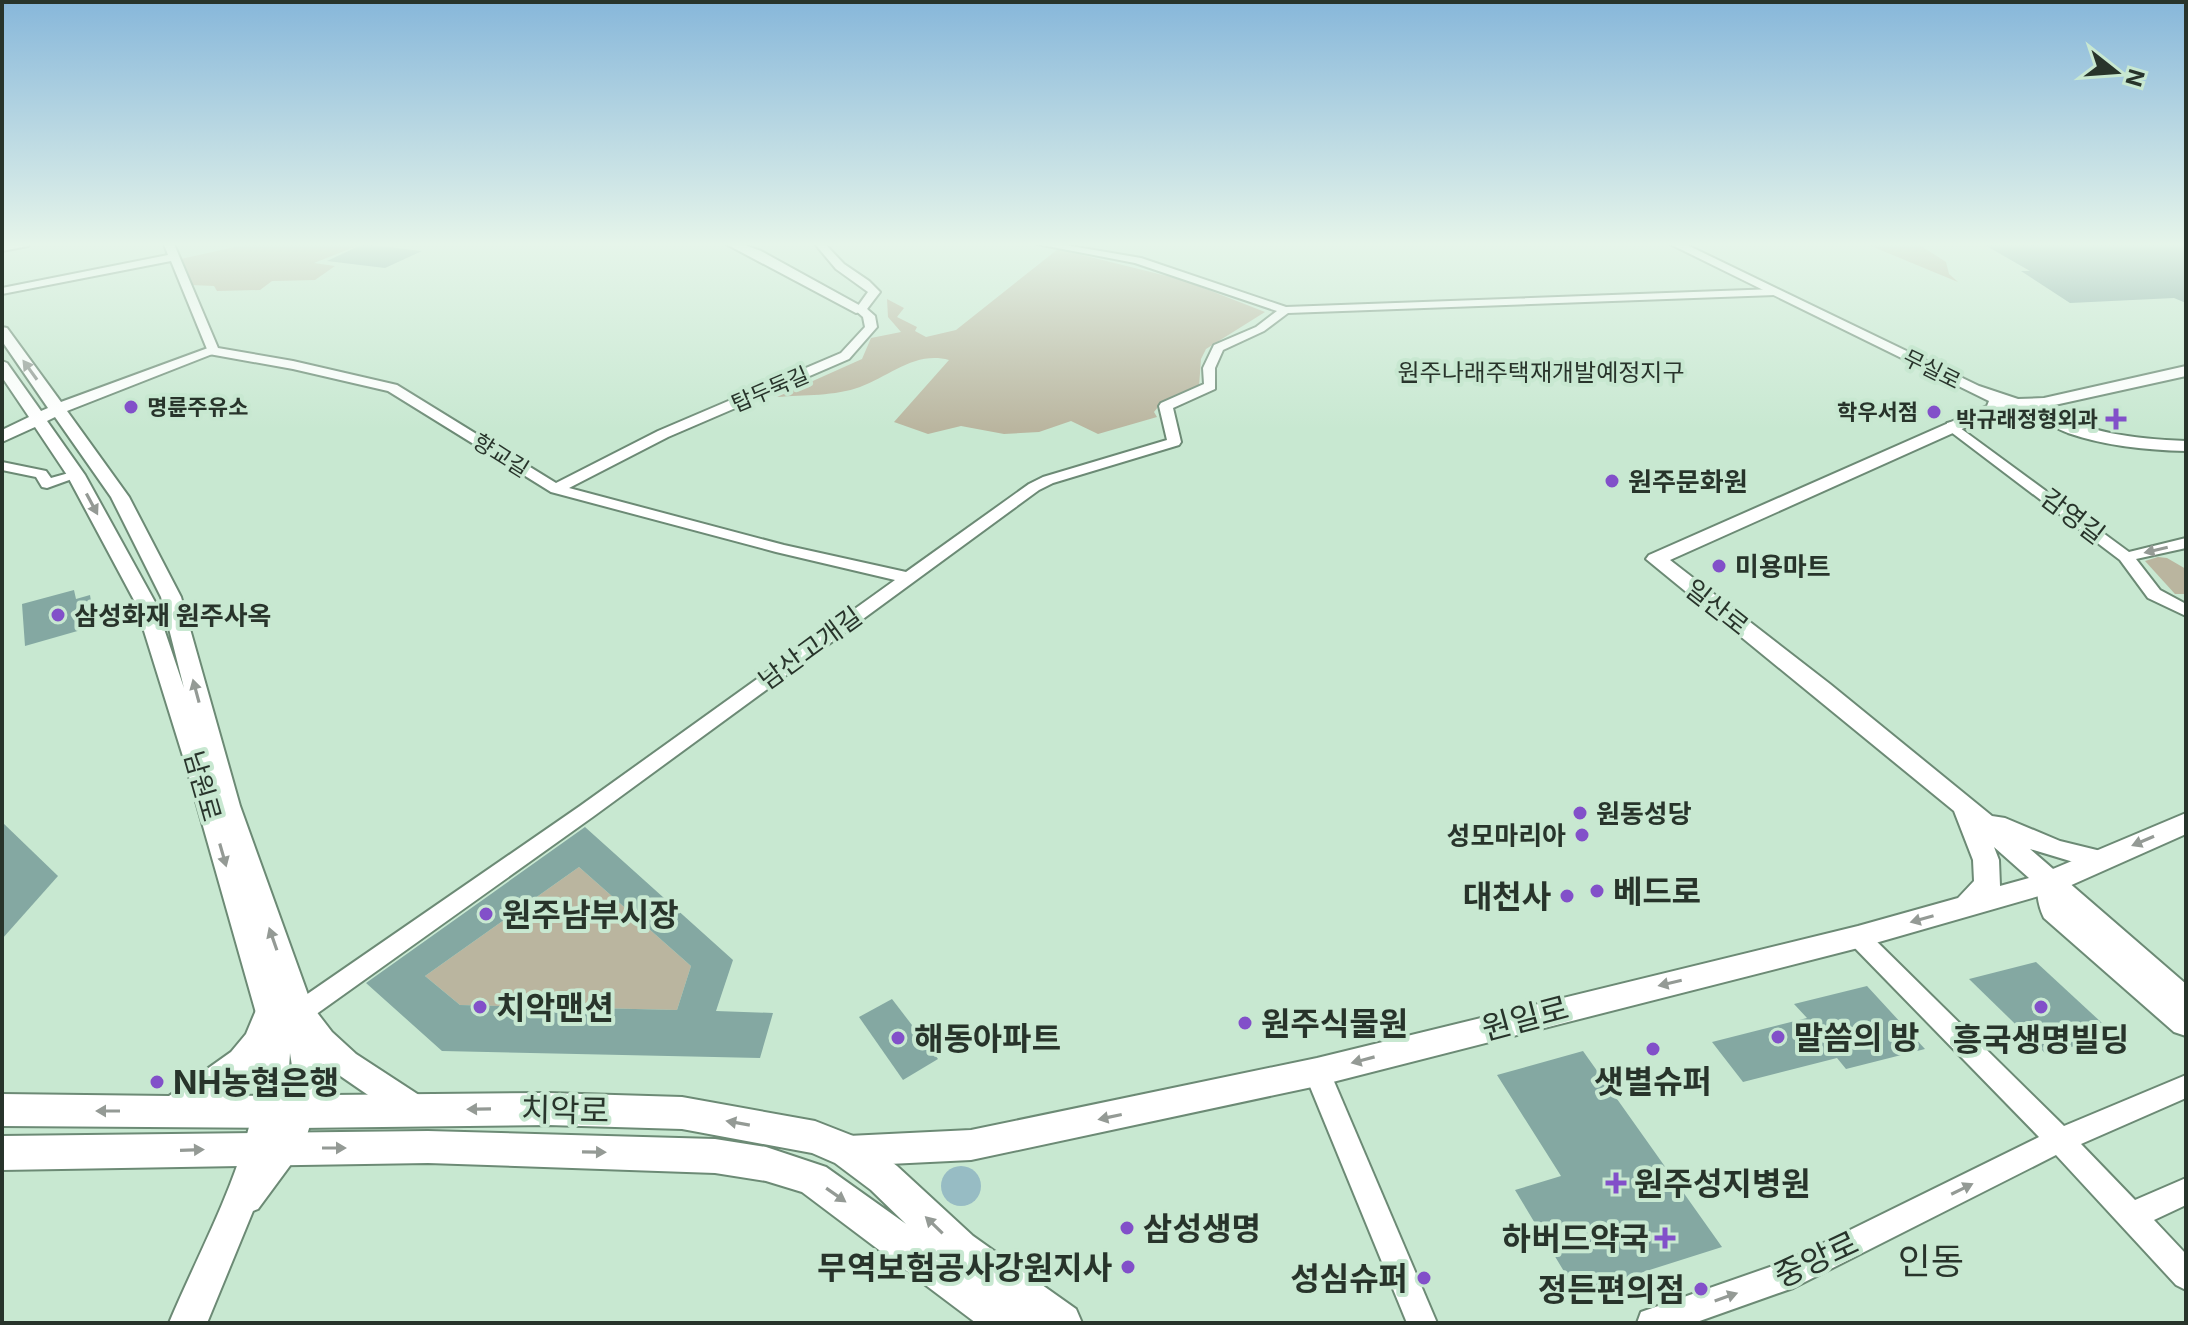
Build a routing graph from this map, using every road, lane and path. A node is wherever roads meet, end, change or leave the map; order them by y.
1 (196, 306) edge
2 (853, 306) edge
3 (864, 306) edge
4 (1273, 306) edge
5 (1398, 306) edge
6 (1803, 306) edge
7 (861, 310) junction
8 (1285, 310) junction
9 (2, 331) edge
10 (213, 351) junction
11 (3, 369) edge
12 (2186, 371) edge
13 (58, 409) junction
14 (2013, 409) junction
15 (35, 419) junction
16 (1952, 426) junction
17 (2, 437) edge
18 (2186, 446) edge
19 (2, 466) edge
20 (76, 475) junction
21 (556, 489) junction
22 (2186, 543) edge
23 (2126, 557) junction
24 (906, 577) junction
25 (2186, 611) edge
26 (1962, 804) junction
27 (2186, 823) edge
28 (2100, 860) junction
29 (2051, 882) junction
30 (1966, 906) junction
31 (1858, 937) junction
32 (2186, 1002) edge
33 (285, 1013) junction
34 (2186, 1022) edge
35 (1317, 1072) junction
36 (2186, 1086) edge
37 (2, 1110) edge
38 (415, 1110) junction
39 (173, 1111) junction
40 (284, 1112) junction
41 (2060, 1140) junction
42 (271, 1148) junction
43 (848, 1151) junction
44 (2, 1153) edge
45 (2186, 1191) edge
46 (2130, 1217) junction
47 (2186, 1275) edge
48 (188, 1323) edge
49 (1010, 1323) edge
50 (1062, 1323) edge
51 (1422, 1323) edge
52 (1652, 1323) edge

1 - 10 street
2 - 7 street
3 - 7 street, 탑두둑길
4 - 8 street
5 - 8 street
6 - 14 street, 무실로
7 - 21 street, 탑두둑길
8 - 24 street, 남산고개길
13 -> 9 street, 남원로
10 - 13 street
10 - 21 street, 향교길
11 - 15 street, 남원로
12 - 14 street, 일산로
13 - 15 street
33 -> 13 street, 남원로
14 - 16 street, 일산로
14 - 18 street
15 - 17 street
15 - 20 street, 남원로
16 - 23 street, 감영길
16 - 26 street, 일산로
19 - 20 street
20 -> 33 street, 남원로
21 - 24 street, 향교길
22 -> 23 street
23 - 25 street, 감영길
24 - 33 street, 남산고개길
26 - 28 street
26 - 29 street, 일산로
26 - 30 street
27 -> 28 main road, 원일로
28 - 29 main road, 원일로
29 - 30 street, 원일로
29 - 32 street, 일산로
29 - 34 main road
30 -> 31 street, 원일로
31 -> 35 street, 원일로
31 - 41 street
33 - 38 street
33 - 39 main road
33 - 40 street
35 -> 43 street, 원일로
35 - 51 street
36 - 41 street, 중앙로
39 -> 37 main road, 치악로
38 - 40 main road, 치악로
43 -> 38 main road, 치악로
39 - 40 main road, 치악로
40 - 42 street
41 - 46 street
52 -> 41 street, 중앙로
44 -> 42 main road, 치악로
42 - 48 street
42 -> 49 main road, 치악로
50 -> 43 main road, 치악로
45 - 46 street
46 - 47 street

